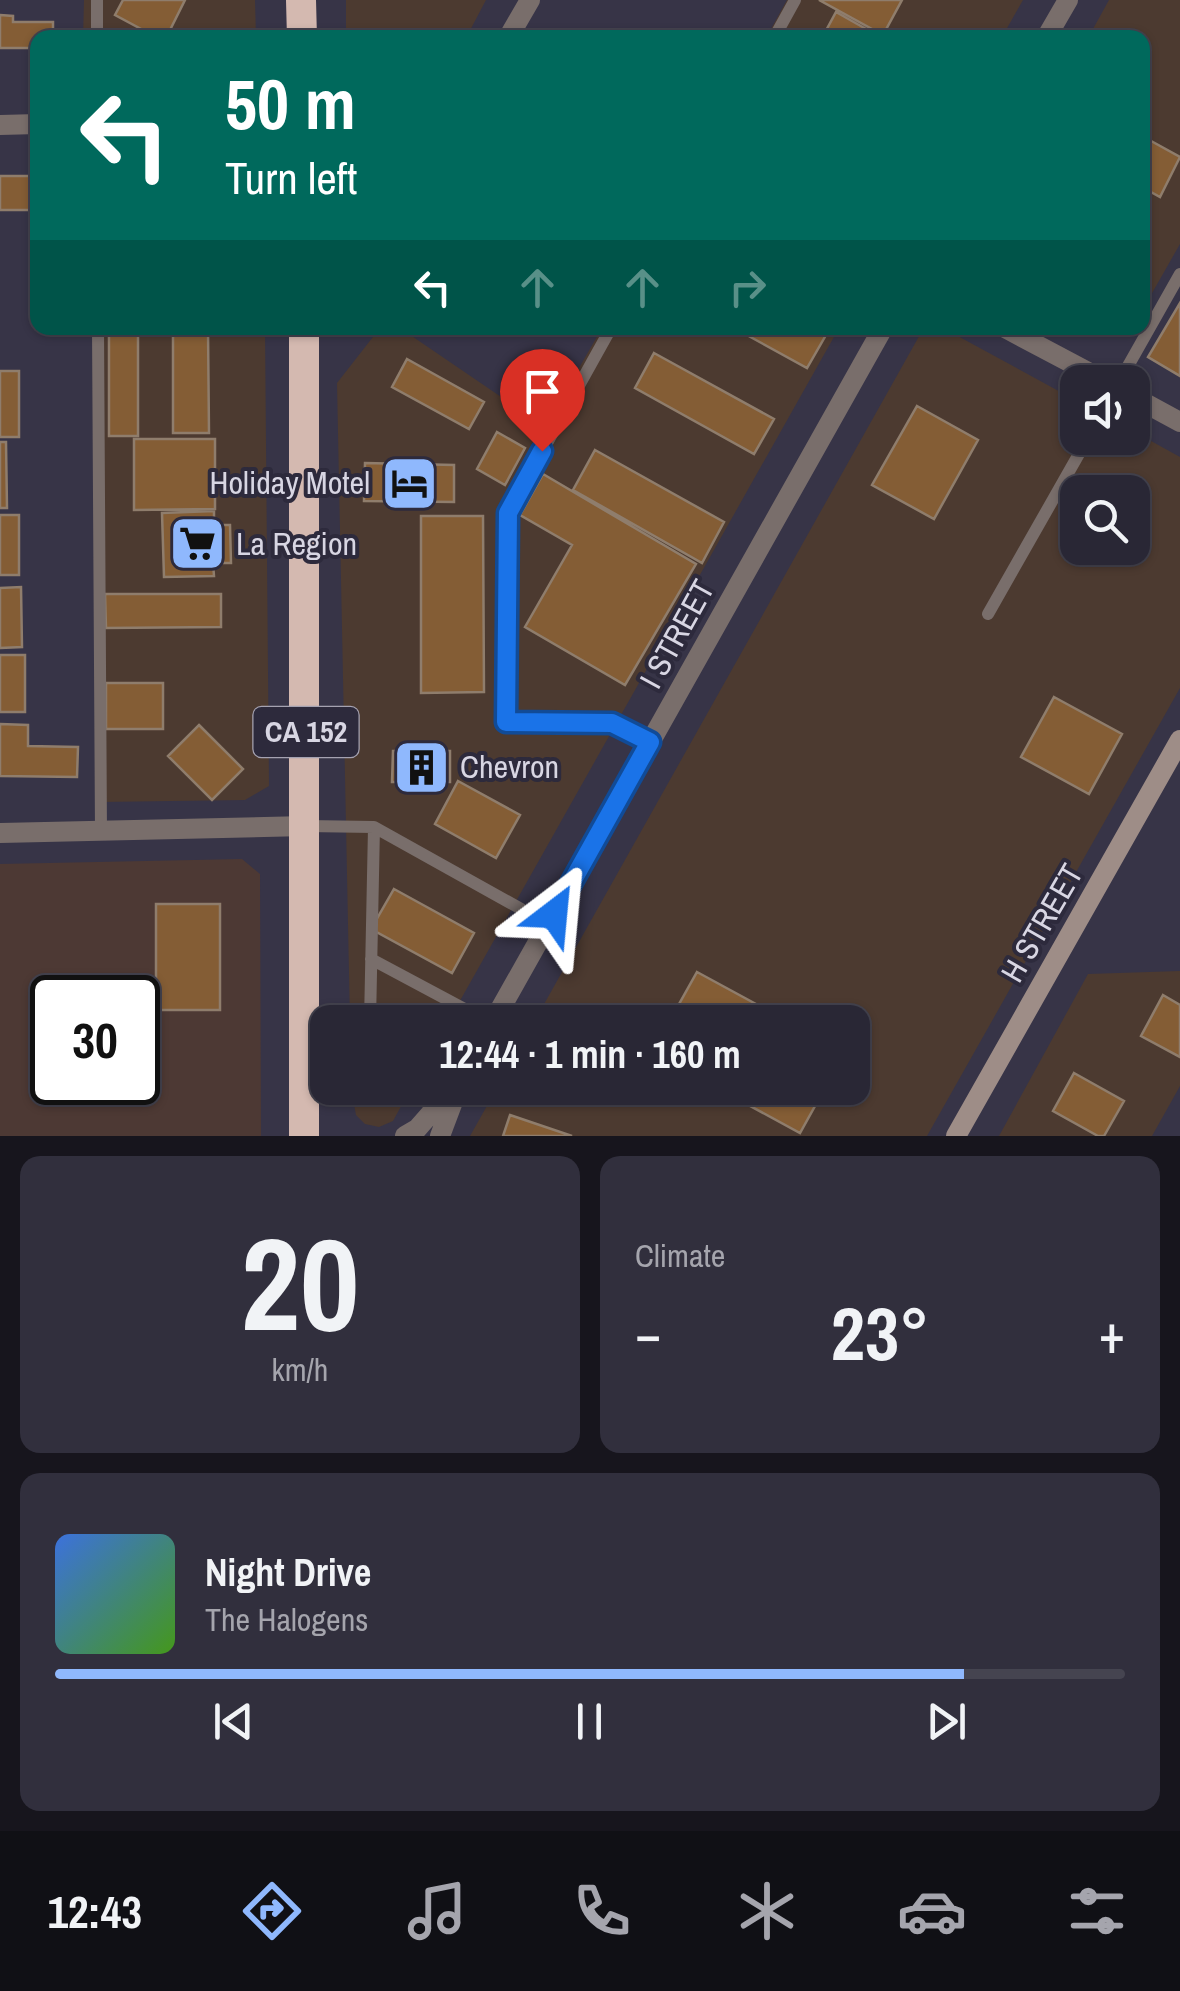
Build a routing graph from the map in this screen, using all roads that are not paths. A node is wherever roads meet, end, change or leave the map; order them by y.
1 (97, 0) edge
2 (302, 0) edge
3 (530, 0) edge
4 (795, 0) edge
5 (1068, 0) edge
6 (97, 30) edge
7 (302, 30) edge
8 (513, 30) edge
9 (778, 30) edge
10 (1051, 30) edge
11 (30, 124) edge
12 (0, 125) edge
13 (1180, 274) edge
14 (1150, 327) edge
15 (98, 335) edge
16 (304, 335) edge
17 (608, 335) edge
18 (879, 335) edge
19 (1018, 335) edge
20 (1146, 335) edge
21 (1075, 365) edge
22 (1129, 365) edge
23 (1150, 406) edge
24 (1180, 422) edge
25 (1078, 455) edge
26 (988, 614) dead end
27 (1180, 740) edge
28 (650, 742) junction
29 (306, 826) junction
30 (374, 826) junction
31 (0, 833) edge
32 (100, 833) junction
33 (548, 924) junction
34 (372, 959) junction
35 (371, 1005) edge
36 (459, 1005) edge
37 (501, 1005) edge
38 (432, 1105) edge
39 (450, 1105) edge
40 (436, 1107) joint
41 (304, 1136) edge
42 (405, 1136) edge
43 (440, 1136) edge
44 (956, 1136) edge

1 - 6 lane
2 - 7 highway
3 - 8 street
4 - 9 lane
5 - 10 street
11 - 12 street
13 - 14 lane
15 - 32 lane
16 - 29 highway, CA 152
17 - 28 lane
18 - 28 street, I STREET
19 - 21 street
20 - 22 lane
23 - 24 street
25 - 26 lane
27 - 44 street, H STREET
28 - 33 street, I STREET
29 - 30 lane
29 - 32 street
29 - 41 highway, CA 152
30 - 33 lane
30 - 34 lane
31 - 32 street
33 - 37 street, I STREET
34 - 35 lane
34 - 36 lane
38 - 40 lane
39 - 43 street
40 - 42 street

